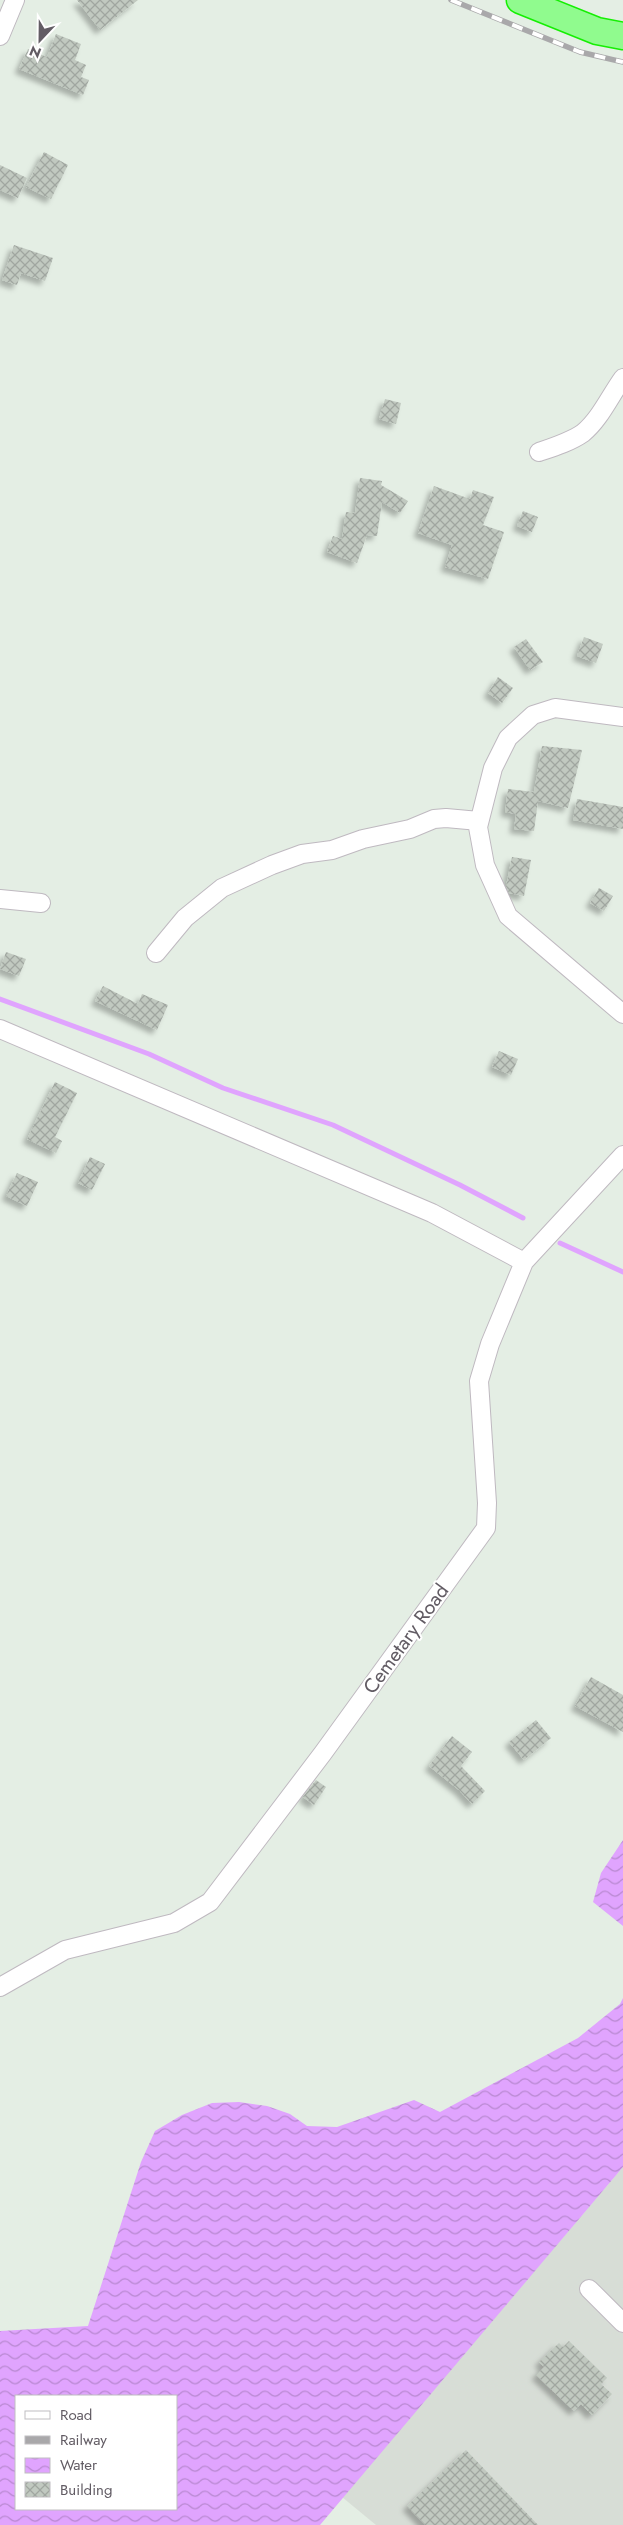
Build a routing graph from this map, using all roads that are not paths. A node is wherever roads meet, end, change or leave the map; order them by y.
1 (15, 0) edge
2 (520, 0) edge
3 (2, 26) edge
4 (623, 36) edge
5 (623, 378) edge
6 (539, 452) dead end
7 (623, 717) edge
8 (479, 821) junction
9 (0, 899) edge
10 (41, 903) dead end
11 (156, 953) dead end
12 (623, 1014) edge
13 (0, 1029) edge
14 (623, 1155) edge
15 (524, 1262) junction
16 (0, 1987) edge
17 (589, 2288) dead end
18 (623, 2323) edge

1 - 3 street
2 - 4 highway
5 - 6 street
7 - 8 street
8 - 11 street
8 - 12 street
9 - 10 street
13 - 15 street
14 - 15 street, Cemetary Road
15 - 16 street, Cemetary Road
17 - 18 street

